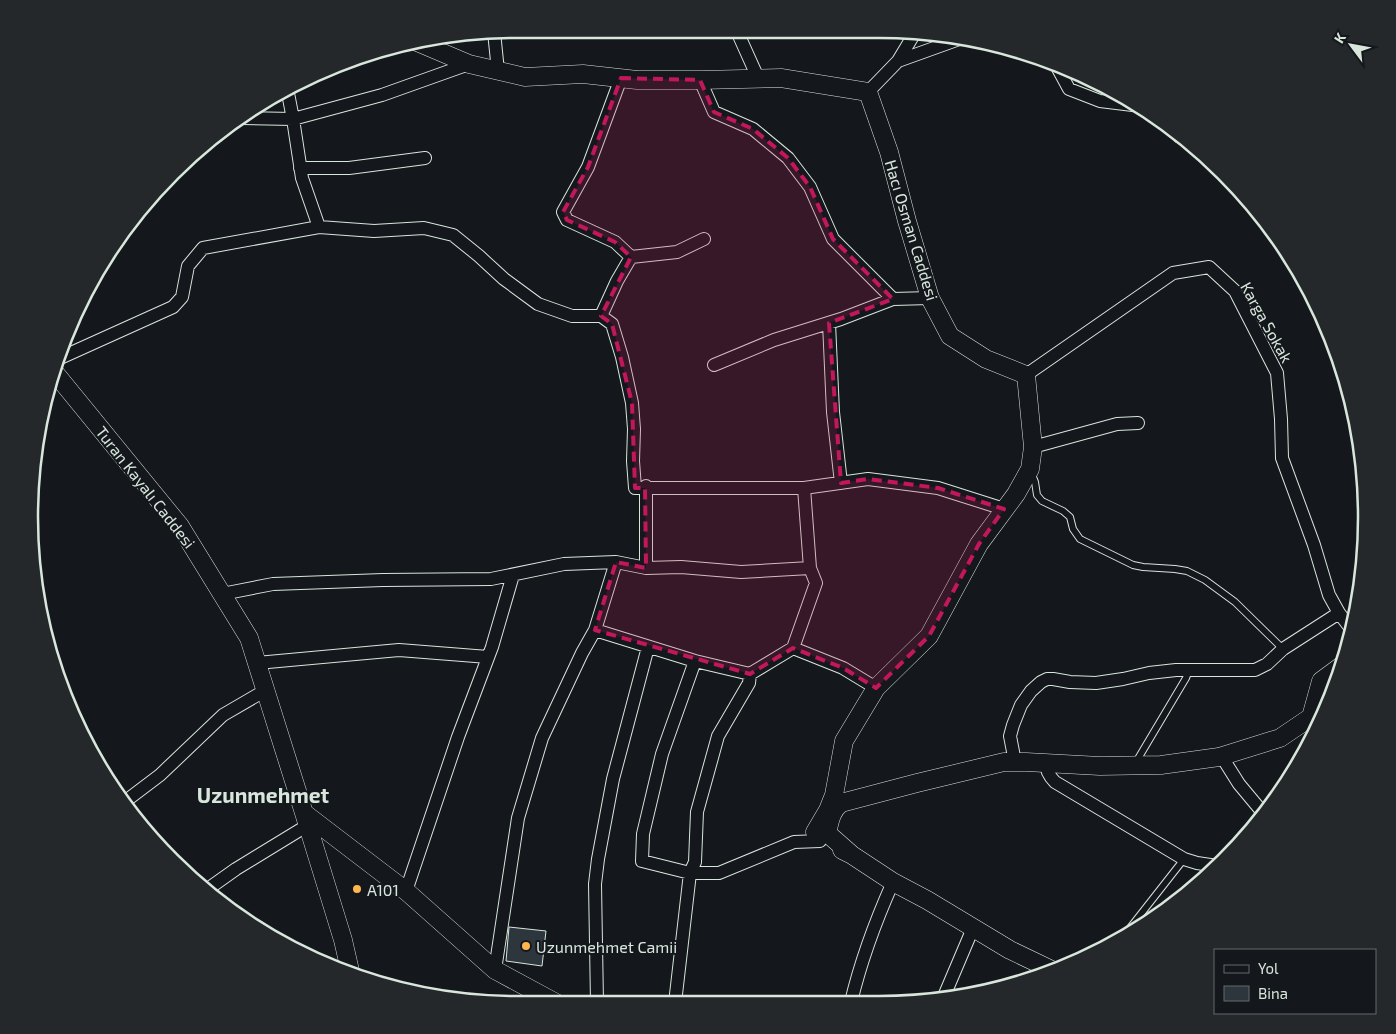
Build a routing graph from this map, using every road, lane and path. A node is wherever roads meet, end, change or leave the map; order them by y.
1 (740, 38) edge
2 (495, 39) edge
3 (911, 39) edge
4 (948, 43) edge
5 (427, 46) edge
6 (898, 61) junction
7 (469, 64) junction
8 (498, 71) junction
9 (1061, 74) edge
10 (621, 78) junction
11 (758, 78) junction
12 (700, 80) junction
13 (868, 92) junction
14 (289, 96) edge
15 (1122, 104) edge
16 (251, 118) edge
17 (293, 119) junction
18 (425, 158) dead end
19 (300, 168) junction
20 (320, 227) junction
21 (704, 239) dead end
22 (631, 258) junction
23 (930, 298) junction
24 (893, 299) junction
25 (601, 316) junction
26 (829, 323) junction
27 (66, 355) edge
28 (714, 365) dead end
29 (1026, 375) junction
30 (59, 377) edge
31 (1138, 423) dead end
32 (1033, 447) junction
33 (1030, 469) junction
34 (841, 483) junction
35 (645, 487) junction
36 (804, 488) junction
37 (1004, 509) junction
38 (616, 562) junction
39 (646, 568) junction
40 (810, 568) junction
41 (513, 575) junction
42 (222, 594) junction
43 (1339, 612) junction
44 (1346, 622) edge
45 (594, 630) junction
46 (648, 647) junction
47 (792, 648) junction
48 (1283, 650) junction
49 (488, 657) junction
50 (695, 661) junction
51 (257, 663) junction
52 (1189, 670) junction
53 (1332, 673) edge
54 (750, 674) junction
55 (876, 688) junction
56 (266, 690) junction
57 (1315, 715) edge
58 (1312, 723) edge
59 (1222, 756) junction
60 (1015, 762) junction
61 (1046, 763) junction
62 (1137, 765) junction
63 (129, 798) edge
64 (838, 799) junction
65 (1259, 808) edge
66 (306, 819) junction
67 (821, 835) junction
68 (1184, 858) junction
69 (1209, 865) edge
70 (690, 873) junction
71 (893, 882) junction
72 (212, 886) edge
73 (406, 891) junction
74 (1134, 923) edge
75 (973, 928) junction
76 (348, 965) edge
77 (1045, 967) edge
78 (495, 970) junction
79 (946, 991) edge
80 (543, 996) edge
81 (597, 996) edge
82 (676, 996) edge
83 (852, 996) edge

1 - 11 street
2 - 8 street
3 - 6 street
4 - 6 street
5 - 7 street
6 - 13 street
7 - 8 street
7 - 17 street
8 - 10 street
9 - 15 street
10 - 12 street
10 - 22 street
11 - 12 street
11 - 13 street
12 - 24 street
13 - 23 street, Hacı Osman Caddesi
14 - 17 street
16 - 17 street
17 - 19 street
18 - 19 street
19 - 20 street
20 - 25 street
20 - 27 street
21 - 22 street
22 - 25 street
23 - 24 street
23 - 29 street, Hacı Osman Caddesi
24 - 26 street
25 - 35 street
26 - 28 street
26 - 34 street
29 - 32 street
29 - 43 street, Karga Sokak
30 - 42 street, Turan Kayalı Caddesi
31 - 32 street
32 - 33 street
33 - 37 street
33 - 48 lane
34 - 36 street
34 - 37 street
35 - 36 street
35 - 39 street
36 - 40 street
37 - 55 street
38 - 39 street
38 - 41 street
38 - 45 street
39 - 40 street
40 - 47 street
41 - 42 street
41 - 49 street
42 - 51 street, Turan Kayalı Caddesi
43 - 44 street, Karga Sokak
43 - 48 street
45 - 46 street
45 - 78 street
46 - 50 street
46 - 81 street
47 - 54 street
47 - 55 street
48 - 52 street
49 - 51 street
49 - 73 street
50 - 54 street
50 - 70 street
51 - 56 street, Turan Kayalı Caddesi
52 - 60 street
52 - 62 lane
53 - 57 street
54 - 70 street
55 - 64 street
56 - 63 street
56 - 66 street, Turan Kayalı Caddesi
58 - 59 street
59 - 62 street
59 - 65 street
60 - 61 street
60 - 64 street
61 - 62 street
61 - 68 street
64 - 67 street
66 - 72 street
66 - 73 street
66 - 76 street, Turan Kayalı Caddesi
67 - 70 street
67 - 71 street
68 - 69 street
68 - 74 lane
70 - 82 street
71 - 75 street
71 - 83 street
73 - 78 street
75 - 77 street
75 - 79 street
78 - 80 street

